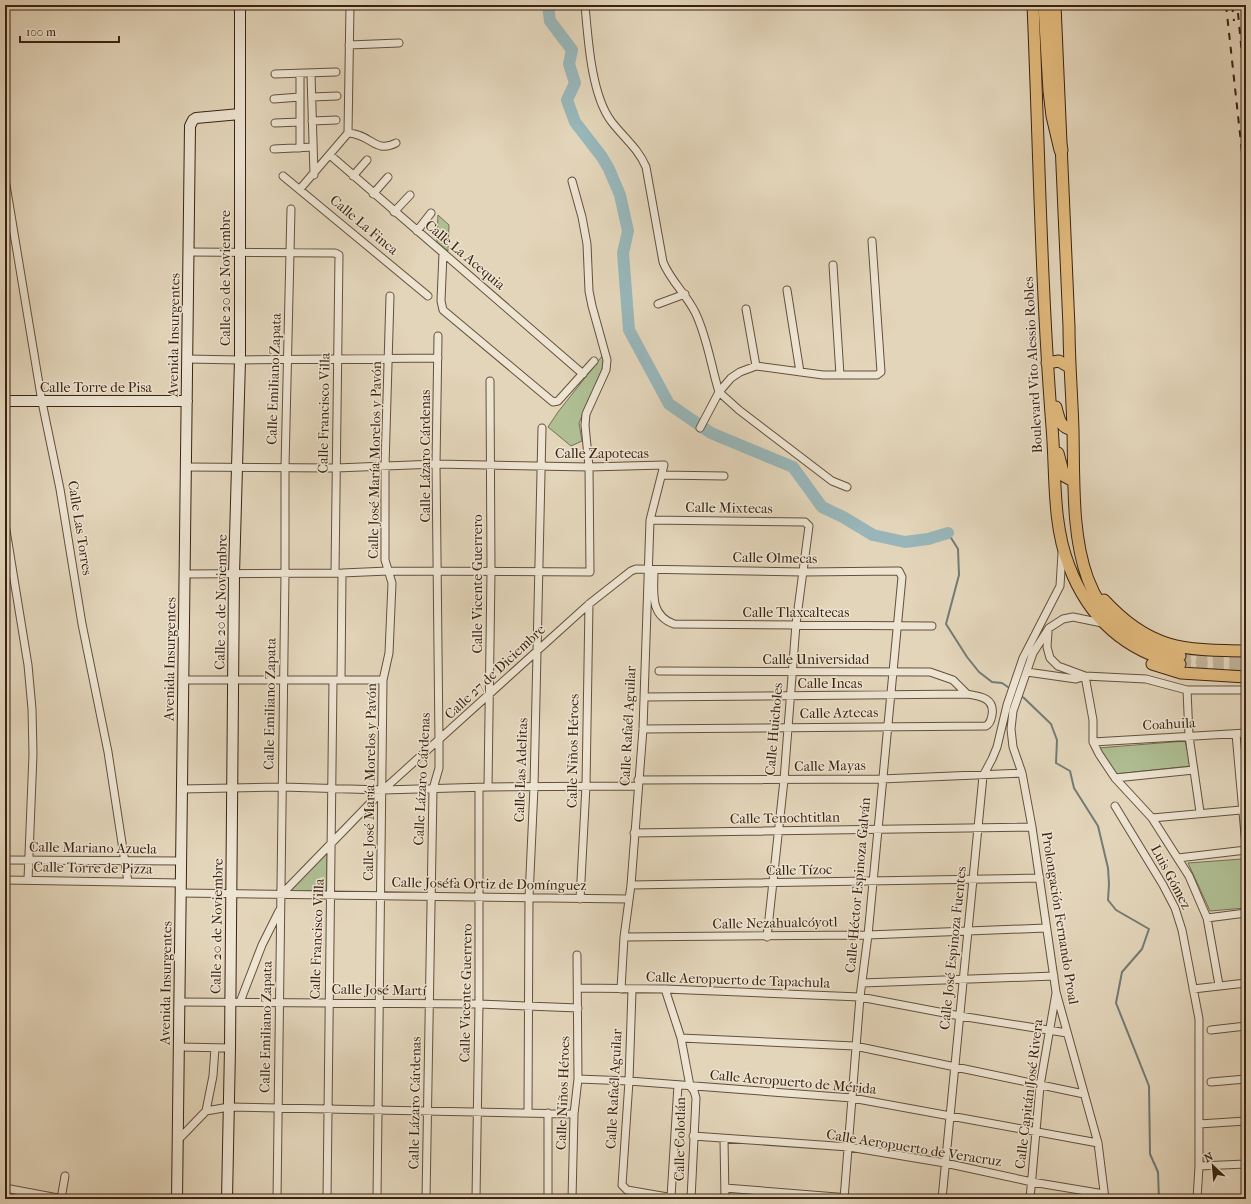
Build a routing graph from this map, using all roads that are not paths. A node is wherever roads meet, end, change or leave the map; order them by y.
1 (240, 5) edge
2 (350, 5) edge
3 (585, 5) edge
4 (1033, 5) edge
5 (1045, 5) edge
6 (1055, 5) edge
7 (399, 43) dead end
8 (349, 45) junction
9 (336, 72) dead end
10 (275, 74) dead end
11 (300, 74) junction
12 (311, 74) junction
13 (338, 96) dead end
14 (312, 97) junction
15 (300, 98) junction
16 (274, 99) dead end
17 (240, 114) junction
18 (336, 120) dead end
19 (312, 121) junction
20 (300, 122) junction
21 (275, 123) dead end
22 (348, 134) junction
23 (396, 143) dead end
24 (313, 147) junction
25 (300, 148) junction
26 (274, 149) dead end
27 (1061, 150) junction
28 (330, 155) junction
29 (367, 160) dead end
30 (314, 175) junction
31 (282, 176) dead end
32 (353, 176) junction
33 (388, 177) dead end
34 (5, 179) edge
35 (572, 181) dead end
36 (300, 189) junction
37 (373, 194) junction
38 (410, 195) dead end
39 (291, 208) dead end
40 (394, 212) junction
41 (431, 213) dead end
42 (417, 231) junction
43 (872, 240) dead end
44 (189, 252) junction
45 (239, 253) junction
46 (291, 253) junction
47 (443, 253) junction
48 (833, 265) dead end
49 (787, 290) dead end
50 (684, 294) junction
51 (390, 296) dead end
52 (428, 296) dead end
53 (658, 304) dead end
54 (746, 309) dead end
55 (438, 336) dead end
56 (389, 358) junction
57 (438, 358) junction
58 (187, 359) junction
59 (338, 359) junction
60 (240, 360) junction
61 (288, 360) junction
62 (594, 361) dead end
63 (1047, 363) junction
64 (756, 366) junction
65 (1069, 368) junction
66 (800, 372) junction
67 (583, 374) junction
68 (840, 375) junction
69 (1048, 376) junction
70 (490, 381) dead end
71 (719, 392) junction
72 (5, 401) edge
73 (187, 401) junction
74 (42, 402) junction
75 (542, 428) dead end
76 (700, 428) dead end
77 (1073, 430) junction
78 (1053, 435) junction
79 (436, 464) junction
80 (491, 464) junction
81 (664, 465) joint
82 (385, 466) junction
83 (540, 466) junction
84 (186, 467) junction
85 (285, 467) junction
86 (589, 467) junction
87 (238, 468) junction
88 (336, 468) junction
89 (662, 475) junction
90 (724, 476) dead end
91 (1073, 481) junction
92 (847, 487) dead end
93 (650, 520) junction
94 (5, 524) edge
95 (808, 524) joint
96 (1062, 546) junction
97 (651, 570) junction
98 (388, 571) junction
99 (438, 571) junction
100 (491, 572) junction
101 (803, 572) junction
102 (339, 573) junction
103 (539, 573) junction
104 (901, 573) joint
105 (185, 574) junction
106 (234, 574) junction
107 (285, 574) junction
108 (1088, 581) junction
109 (589, 604) junction
110 (1102, 623) junction
111 (796, 624) junction
112 (897, 625) junction
113 (932, 626) dead end
114 (1049, 628) junction
115 (537, 650) junction
116 (1246, 651) edge
117 (659, 671) dead end
118 (792, 672) junction
119 (891, 672) junction
120 (1027, 672) junction
121 (1085, 676) junction
122 (1246, 677) edge
123 (183, 680) junction
124 (234, 680) junction
125 (284, 680) junction
126 (337, 680) junction
127 (383, 680) junction
128 (1019, 680) junction
129 (1187, 690) junction
130 (1246, 690) edge
131 (967, 694) junction
132 (490, 695) junction
133 (889, 695) junction
134 (790, 696) junction
135 (644, 697) junction
136 (886, 725) junction
137 (988, 725) joint
138 (787, 727) junction
139 (643, 728) junction
140 (1246, 733) edge
141 (1236, 734) junction
142 (1189, 736) junction
143 (439, 741) junction
144 (1094, 742) junction
145 (1194, 770) junction
146 (1022, 774) junction
147 (982, 776) junction
148 (1115, 778) junction
149 (881, 779) junction
150 (784, 780) junction
151 (638, 783) junction
152 (586, 786) junction
153 (233, 787) junction
154 (282, 787) junction
155 (488, 787) junction
156 (534, 787) junction
157 (332, 788) junction
158 (480, 788) junction
159 (182, 789) junction
160 (433, 789) junction
161 (383, 790) junction
162 (1116, 806) dead end
163 (1241, 810) junction
164 (1200, 812) junction
165 (1152, 818) junction
166 (979, 827) junction
167 (1032, 827) junction
168 (877, 830) junction
169 (777, 832) junction
170 (634, 833) junction
171 (333, 842) junction
172 (1246, 846) edge
173 (1246, 850) edge
174 (1178, 858) junction
175 (5, 860) edge
176 (30, 860) junction
177 (181, 861) junction
178 (126, 862) junction
179 (1040, 878) junction
180 (5, 880) edge
181 (28, 880) junction
182 (972, 880) junction
183 (872, 881) junction
184 (128, 882) junction
185 (772, 883) junction
186 (631, 885) junction
187 (181, 888) junction
188 (231, 894) junction
189 (282, 894) junction
190 (331, 896) junction
191 (381, 896) junction
192 (431, 897) junction
193 (480, 898) junction
194 (529, 898) junction
195 (580, 899) junction
196 (628, 899) junction
197 (280, 909) junction
198 (1246, 913) edge
199 (1207, 918) junction
200 (1046, 928) junction
201 (967, 931) junction
202 (868, 935) junction
203 (624, 937) junction
204 (767, 937) junction
205 (577, 955) dead end
206 (1054, 976) junction
207 (963, 979) junction
208 (862, 983) junction
209 (1246, 983) edge
210 (1219, 985) junction
211 (578, 988) junction
212 (621, 989) junction
213 (1193, 989) junction
214 (632, 990) junction
215 (664, 990) junction
216 (1056, 992) junction
217 (860, 997) junction
218 (279, 1001) junction
219 (179, 1002) junction
220 (235, 1002) junction
221 (328, 1002) junction
222 (379, 1003) junction
223 (429, 1004) junction
224 (479, 1004) junction
225 (529, 1005) junction
226 (578, 1008) junction
227 (960, 1016) junction
228 (1246, 1026) edge
229 (1211, 1030) dead end
230 (1048, 1032) junction
231 (1067, 1033) junction
232 (680, 1038) junction
233 (856, 1046) junction
234 (179, 1047) junction
235 (214, 1048) junction
236 (230, 1048) junction
237 (954, 1066) junction
238 (578, 1079) junction
239 (1246, 1079) edge
240 (629, 1081) junction
241 (1211, 1082) dead end
242 (678, 1085) junction
243 (690, 1086) junction
244 (1040, 1086) junction
245 (1084, 1094) junction
246 (852, 1098) junction
247 (229, 1107) junction
248 (277, 1108) junction
249 (328, 1109) junction
250 (206, 1111) junction
251 (377, 1111) junction
252 (427, 1112) junction
253 (478, 1113) junction
254 (528, 1113) junction
255 (548, 1113) junction
256 (574, 1114) junction
257 (949, 1115) junction
258 (1246, 1122) edge
259 (1199, 1124) junction
260 (1036, 1130) junction
261 (693, 1136) junction
262 (724, 1139) junction
263 (178, 1140) junction
264 (1098, 1142) junction
265 (848, 1147) junction
266 (945, 1163) junction
267 (1246, 1164) edge
268 (1199, 1166) junction
269 (65, 1176) dead end
270 (1032, 1182) junction
271 (5, 1188) edge
272 (725, 1188) junction
273 (670, 1197) junction
274 (1104, 1197) edge
275 (844, 1198) edge
276 (62, 1199) edge
277 (177, 1199) edge
278 (227, 1199) edge
279 (277, 1199) edge
280 (327, 1199) edge
281 (377, 1199) edge
282 (426, 1199) edge
283 (476, 1199) edge
284 (548, 1199) edge
285 (572, 1199) edge
286 (680, 1199) edge
287 (691, 1199) edge
288 (725, 1199) edge
289 (862, 1199) edge
290 (942, 1199) edge
291 (1030, 1199) edge
292 (1197, 1199) edge

1 - 17 street, Calle 20 de Noviembre
2 - 8 street
3 - 50 street
4 - 63 main road, Boulevard Vito Alessio Robles
5 - 27 highway
6 - 27 main road, Boulevard Vito Alessio Robles
7 - 8 street
8 - 22 street
9 - 12 street
10 - 11 street
11 - 12 street
11 - 15 street
12 - 14 street
13 - 14 street
14 - 19 street
15 - 16 street
15 - 20 street
17 - 44 street, Avenida Insurgentes
17 - 45 street, Calle 20 de Noviembre
18 - 19 street
19 - 24 street
20 - 21 street
20 - 25 street
22 - 23 street
22 - 28 street
24 - 25 street
24 - 30 street
25 - 26 street
27 - 65 main road, Boulevard Vito Alessio Robles
28 - 30 street
28 - 32 street, Calle La Acequia
29 - 32 street
30 - 36 street
31 - 36 street, Calle La Finca
32 - 37 street, Calle La Acequia
33 - 37 street
34 - 74 street, Calle Las Torres
35 - 86 street
36 - 52 street, Calle La Finca
37 - 40 street, Calle La Acequia
38 - 40 street
39 - 46 street, Calle Emiliano Zapata
40 - 42 street, Calle La Acequia
41 - 42 street
42 - 47 street, Calle La Acequia
43 - 68 street
44 - 45 street
44 - 58 street, Avenida Insurgentes
45 - 46 street
45 - 60 street, Calle 20 de Noviembre
46 - 59 street, Calle Francisco Villa
46 - 61 street, Calle Emiliano Zapata
47 - 67 street, Calle La Acequia
47 - 67 street
48 - 68 street
49 - 66 street
50 - 53 street
50 - 71 street
51 - 56 street, Calle José María Morelos y Pavón
54 - 64 street
55 - 57 street, Calle Lázaro Cárdenas
56 - 57 street
56 - 59 street
56 - 82 street, Calle José María Morelos y Pavón
57 - 79 street, Calle Lázaro Cárdenas
58 - 60 street
58 - 73 street, Avenida Insurgentes
59 - 61 street
59 - 88 street, Calle Francisco Villa
60 - 61 street
60 - 87 street, Calle 20 de Noviembre
61 - 85 street, Calle Emiliano Zapata
62 - 67 street
63 - 65 main road
63 - 69 main road, Boulevard Vito Alessio Robles
64 - 66 street
64 - 71 street
65 - 77 main road, Boulevard Vito Alessio Robles
66 - 68 street
69 - 77 main road
69 - 78 main road, Boulevard Vito Alessio Robles
70 - 80 street, Calle Vicente Guerrero
71 - 76 street
71 - 92 street
72 - 74 street, Calle Torre de Pisa
73 - 74 street, Calle Torre de Pisa
73 - 84 street, Avenida Insurgentes
74 - 178 street, Calle Las Torres
75 - 83 street, Calle Las Adelitas
77 - 91 main road, Boulevard Vito Alessio Robles
78 - 91 main road
78 - 96 main road, Boulevard Vito Alessio Robles
79 - 80 street, Calle Zapotecas
79 - 82 street, Calle Zapotecas
79 - 99 street, Calle Lázaro Cárdenas
80 - 83 street, Calle Zapotecas
80 - 100 street, Calle Vicente Guerrero
81 - 86 street, Calle Zapotecas
81 - 89 street, Calle Rafaél Aguilar
82 - 88 street, Calle Zapotecas
82 - 98 street, Calle José María Morelos y Pavón
83 - 86 street, Calle Zapotecas
83 - 103 street, Calle Las Adelitas
84 - 87 street, Calle Zapotecas
84 - 105 street, Avenida Insurgentes
85 - 87 street, Calle Zapotecas
85 - 88 street, Calle Zapotecas
85 - 107 street, Calle Emiliano Zapata
86 - 103 street
87 - 106 street, Calle 20 de Noviembre
88 - 102 street, Calle Francisco Villa
89 - 90 street
89 - 93 street, Calle Rafaél Aguilar
91 - 108 main road, Boulevard Vito Alessio Robles
93 - 95 street, Calle Mixtecas
93 - 97 street, Calle Rafaél Aguilar
94 - 176 street
95 - 101 street, Calle Huicholes
96 - 110 main road, Boulevard Vito Alessio Robles
96 - 128 street
97 - 101 street, Calle Olmecas
97 - 109 street, Calle 27 de Diciembre
97 - 111 street, Calle Tlaxcaltecas
97 - 135 street, Calle Rafaél Aguilar
98 - 99 street
98 - 102 street
98 - 127 street, Calle José María Morelos y Pavón
99 - 100 street
99 - 143 street, Calle Lázaro Cárdenas
100 - 103 street
100 - 132 street, Calle Vicente Guerrero
101 - 104 street, Calle Olmecas
101 - 111 street, Calle Huicholes
102 - 107 street
102 - 126 street, Calle Francisco Villa
103 - 115 street, Calle Las Adelitas
104 - 112 street, Calle Héctor Espinoza Galván
105 - 106 street
105 - 123 street, Avenida Insurgentes
106 - 107 street
106 - 124 street, Calle 20 de Noviembre
107 - 125 street, Calle Emiliano Zapata
108 - 110 main road, Boulevard Vito Alessio Robles
108 - 116 main road
109 - 115 street, Calle 27 de Diciembre
109 - 152 street, Calle Niños Héroes
110 - 114 street
110 - 122 main road
111 - 112 street, Calle Tlaxcaltecas
111 - 118 street, Calle Huicholes
112 - 113 street, Calle Tlaxcaltecas
112 - 119 street, Calle Héctor Espinoza Galván
114 - 120 street
114 - 121 street
115 - 132 street, Calle 27 de Diciembre
115 - 156 street, Calle Las Adelitas
117 - 118 street, Calle Universidad
118 - 119 street, Calle Universidad
118 - 134 street, Calle Huicholes
119 - 131 street, Calle Universidad
119 - 133 street, Calle Héctor Espinoza Galván
120 - 121 street
120 - 128 street
121 - 129 street
121 - 144 street
123 - 124 street
123 - 159 street, Avenida Insurgentes
124 - 125 street
124 - 153 street, Calle 20 de Noviembre
125 - 126 street
125 - 154 street, Calle Emiliano Zapata
126 - 127 street
126 - 157 street, Calle Francisco Villa
127 - 161 street, Calle José María Morelos y Pavón
128 - 146 street, Prolongación Fernando Proal
128 - 147 street, Calle José Espinoza Fuentes
129 - 130 street
129 - 142 street
131 - 133 street, Calle Incas
131 - 137 street, Calle Incas
132 - 143 street, Calle 27 de Diciembre
132 - 155 street, Calle Vicente Guerrero
133 - 134 street, Calle Incas
133 - 136 street, Calle Héctor Espinoza Galván
134 - 135 street, Calle Incas
134 - 138 street, Calle Huicholes
135 - 139 street, Calle Rafaél Aguilar
136 - 137 street, Calle Aztecas
136 - 138 street, Calle Aztecas
136 - 149 street, Calle Héctor Espinoza Galván
138 - 139 street, Calle Aztecas
138 - 150 street, Calle Huicholes
139 - 151 street, Calle Rafaél Aguilar
140 - 141 street, Coahuila
141 - 142 street, Coahuila
141 - 163 street
142 - 144 street, Coahuila
142 - 145 street
143 - 160 street, Calle Lázaro Cárdenas
143 - 161 street, Calle 27 de Diciembre
144 - 148 street
145 - 148 street
145 - 164 street
146 - 147 street, Calle Mayas
146 - 167 street, Prolongación Fernando Proal
147 - 149 street, Calle Mayas
147 - 166 street, Calle José Espinoza Fuentes
148 - 165 street
149 - 150 street, Calle Mayas
149 - 168 street, Calle Héctor Espinoza Galván
150 - 151 street, Calle Mayas
150 - 169 street, Calle Huicholes
151 - 152 street, Calle Mayas
151 - 170 street, Calle Rafaél Aguilar
152 - 156 street, Calle Mayas
152 - 195 street, Calle Niños Héroes
153 - 154 street, Calle Mayas
153 - 159 street, Calle Mayas
153 - 188 street, Calle 20 de Noviembre
154 - 157 street, Calle Mayas
154 - 189 street, Calle Emiliano Zapata
155 - 156 street, Calle Mayas
155 - 158 street, Calle Mayas
156 - 194 street, Calle Las Adelitas
157 - 161 street, Calle Mayas
157 - 171 street, Calle Francisco Villa
158 - 160 street, Calle Mayas
158 - 193 street, Calle Vicente Guerrero
159 - 177 street, Avenida Insurgentes
160 - 161 street, Calle Mayas
160 - 192 street, Calle Lázaro Cárdenas
161 - 171 street, Calle 27 de Diciembre
161 - 191 street, Calle José María Morelos y Pavón
162 - 213 street, Luis Gómez
163 - 164 street
163 - 172 street
164 - 165 street
165 - 174 street
166 - 167 street, Calle Tenochtitlan
166 - 168 street, Calle Tenochtitlan
166 - 182 street, Calle José Espinoza Fuentes
167 - 179 street, Prolongación Fernando Proal
168 - 169 street, Calle Tenochtitlan
168 - 183 street, Calle Héctor Espinoza Galván
169 - 170 street, Calle Tenochtitlan
169 - 185 street, Calle Huicholes
170 - 186 street, Calle Rafaél Aguilar
171 - 189 street, Calle 27 de Diciembre
171 - 190 street, Calle Francisco Villa
173 - 174 street
174 - 199 street
175 - 176 street, Calle Mariano Azuela
176 - 178 street, Calle Mariano Azuela
176 - 181 street
177 - 178 street, Calle Mariano Azuela
177 - 187 street, Avenida Insurgentes
178 - 184 street, Calle Las Torres
179 - 182 street, Calle Tízoc
179 - 200 street, Prolongación Fernando Proal
180 - 181 street, Calle Torre de Pizza
181 - 184 street, Calle Torre de Pizza
182 - 183 street, Calle Tízoc
182 - 201 street, Calle José Espinoza Fuentes
183 - 185 street, Calle Tízoc
183 - 202 street, Calle Héctor Espinoza Galván
184 - 187 street, Calle Torre de Pizza
185 - 186 street, Calle Tízoc
185 - 204 street, Calle Huicholes
186 - 196 street, Calle Rafaél Aguilar
187 - 188 street, Calle Joséfa Ortiz de Domínguez
187 - 219 street, Avenida Insurgentes
188 - 189 street, Calle Joséfa Ortiz de Domínguez
188 - 220 street, Calle 20 de Noviembre
189 - 190 street, Calle Joséfa Ortiz de Domínguez
189 - 197 street, Calle Emiliano Zapata
190 - 191 street, Calle Joséfa Ortiz de Domínguez
190 - 221 street, Calle Francisco Villa
191 - 192 street, Calle Joséfa Ortiz de Domínguez
191 - 222 street, Calle José María Morelos y Pavón
192 - 193 street, Calle Joséfa Ortiz de Domínguez
192 - 223 street, Calle Lázaro Cárdenas
193 - 194 street, Calle Joséfa Ortiz de Domínguez
193 - 224 street, Calle Vicente Guerrero
194 - 195 street, Calle Joséfa Ortiz de Domínguez
194 - 225 street, Calle Las Adelitas
195 - 196 street, Calle Joséfa Ortiz de Domínguez
196 - 203 street, Calle Rafaél Aguilar
197 - 218 street, Calle Emiliano Zapata
197 - 220 street
198 - 199 street
199 - 210 street
200 - 201 street, Calle Nezahualcóyotl
200 - 206 street, Prolongación Fernando Proal
201 - 202 street, Calle Nezahualcóyotl
201 - 207 street, Calle José Espinoza Fuentes
202 - 204 street, Calle Nezahualcóyotl
202 - 208 street, Calle Héctor Espinoza Galván
203 - 204 street, Calle Nezahualcóyotl
203 - 212 street, Calle Rafaél Aguilar
205 - 211 street, Calle Niños Héroes
206 - 207 street
206 - 216 street, Prolongación Fernando Proal
207 - 208 street
207 - 227 street, Calle José Espinoza Fuentes
208 - 217 street, Calle Héctor Espinoza Galván
209 - 210 street
210 - 213 street
211 - 212 street, Calle Aeropuerto de Tapachula
211 - 226 street, Calle Niños Héroes
212 - 214 street, Calle Aeropuerto de Tapachula
213 - 259 street, Luis Gómez
214 - 215 street, Calle Aeropuerto de Tapachula
214 - 240 street, Calle Rafaél Aguilar
215 - 217 street, Calle Aeropuerto de Tapachula
215 - 232 street, Calle Colotlán
216 - 230 street, Calle Capitán José Rivera
216 - 231 street, Prolongación Fernando Proal
217 - 227 street, Calle Aeropuerto de Tapachula
217 - 233 street, Calle Héctor Espinoza Galván
218 - 220 street, Calle José Martí
218 - 221 street, Calle José Martí
218 - 248 street, Calle Emiliano Zapata
219 - 220 street, Calle José Martí
219 - 234 street, Avenida Insurgentes
220 - 236 street, Calle 20 de Noviembre
221 - 222 street, Calle José Martí
221 - 249 street, Calle Francisco Villa
222 - 223 street, Calle José Martí
222 - 251 street, Calle José María Morelos y Pavón
223 - 224 street, Calle José Martí
223 - 252 street, Calle Lázaro Cárdenas
224 - 225 street, Calle José Martí
224 - 253 street, Calle Vicente Guerrero
225 - 226 street, Calle José Martí
225 - 254 street, Calle Las Adelitas
226 - 238 street, Calle Niños Héroes
227 - 230 street, Calle Aeropuerto de Tapachula
227 - 237 street, Calle José Espinoza Fuentes
228 - 229 street
230 - 231 street, Calle Aeropuerto de Tapachula
230 - 244 street, Calle Capitán José Rivera
231 - 245 street, Prolongación Fernando Proal
232 - 233 street
232 - 243 street, Calle Colotlán
233 - 237 street
233 - 246 street, Calle Héctor Espinoza Galván
234 - 235 street
234 - 263 street, Avenida Insurgentes
235 - 236 street
235 - 250 street
236 - 247 street, Calle 20 de Noviembre
237 - 244 street
237 - 257 street, Calle José Espinoza Fuentes
238 - 240 street, Calle Aeropuerto de Mérida
238 - 256 street, Calle Niños Héroes
239 - 241 street
240 - 242 street, Calle Aeropuerto de Mérida
240 - 273 street, Calle Rafaél Aguilar
242 - 243 street, Calle Aeropuerto de Mérida
242 - 273 street
243 - 246 street, Calle Aeropuerto de Mérida
243 - 261 street, Calle Colotlán
244 - 245 street
244 - 260 street, Calle Capitán José Rivera
245 - 264 street, Prolongación Fernando Proal
246 - 257 street, Calle Aeropuerto de Mérida
246 - 265 street, Calle Héctor Espinoza Galván
247 - 248 street
247 - 250 street
247 - 278 street, Calle 20 de Noviembre
248 - 249 street
248 - 279 street, Calle Emiliano Zapata
249 - 251 street
249 - 280 street, Calle Francisco Villa
250 - 263 street
251 - 252 street
251 - 281 street, Calle José María Morelos y Pavón
252 - 253 street
252 - 282 street, Calle Lázaro Cárdenas
253 - 254 street
253 - 283 street, Calle Vicente Guerrero
254 - 255 street
255 - 256 street
255 - 284 street, Calle Niños Héroes
256 - 285 street, Calle Niños Héroes
257 - 260 street, Calle Aeropuerto de Mérida
257 - 266 street, Calle José Espinoza Fuentes
258 - 259 street
259 - 268 street, Luis Gómez
260 - 264 street, Calle Aeropuerto de Mérida
260 - 270 street, Calle Capitán José Rivera
261 - 262 street, Calle Aeropuerto de Veracruz
261 - 287 street, Calle Colotlán
262 - 265 street, Calle Aeropuerto de Veracruz
262 - 272 street
263 - 277 street, Avenida Insurgentes
264 - 274 street, Prolongación Fernando Proal
265 - 266 street, Calle Aeropuerto de Veracruz
265 - 275 street, Calle Héctor Espinoza Galván
266 - 270 street, Calle Aeropuerto de Veracruz
266 - 290 street, Calle José Espinoza Fuentes
267 - 268 street
268 - 292 street, Luis Gómez
269 - 276 street
270 - 274 street, Calle Aeropuerto de Veracruz
270 - 291 street, Calle Capitán José Rivera
271 - 276 street
272 - 275 street
272 - 288 street
273 - 286 street
275 - 289 street

